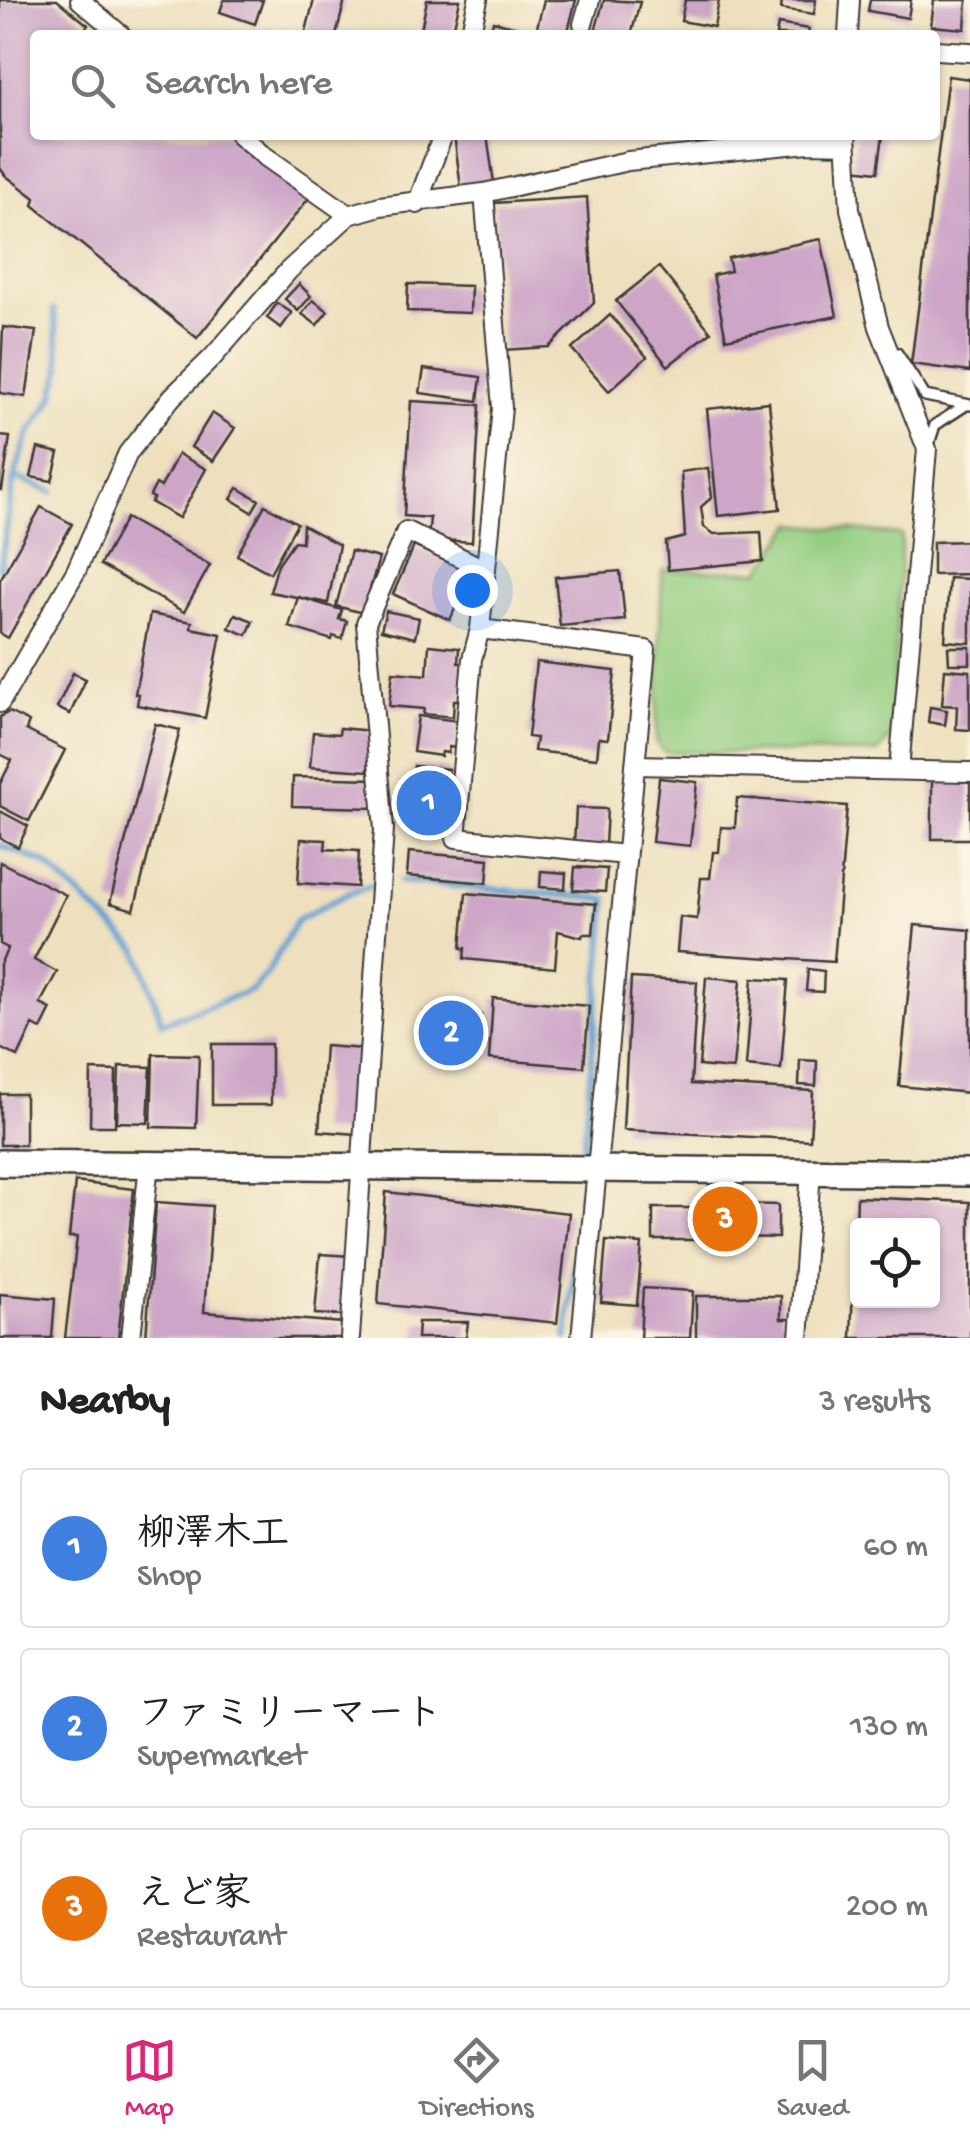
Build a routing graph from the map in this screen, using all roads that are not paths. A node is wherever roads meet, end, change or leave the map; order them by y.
1 (80, 0) edge
2 (478, 0) edge
3 (590, 0) edge
4 (850, 0) edge
5 (583, 24) dead end
6 (115, 30) edge
7 (471, 30) edge
8 (848, 30) edge
9 (940, 50) edge
10 (970, 52) edge
11 (246, 140) edge
12 (441, 140) edge
13 (834, 140) edge
14 (846, 140) edge
15 (484, 193) junction
16 (418, 204) junction
17 (349, 215) junction
18 (879, 327) junction
19 (968, 405) edge
20 (927, 449) junction
21 (486, 570) junction
22 (480, 629) junction
23 (0, 703) edge
24 (635, 765) junction
25 (899, 770) junction
26 (970, 772) edge
27 (626, 855) junction
28 (0, 1163) edge
29 (149, 1163) junction
30 (362, 1166) junction
31 (595, 1168) junction
32 (811, 1171) junction
33 (970, 1172) edge
34 (131, 1338) edge
35 (350, 1338) edge
36 (582, 1338) edge
37 (799, 1338) edge

1 - 6 street
2 - 7 street
3 - 5 street
4 - 8 street
9 - 10 street
11 - 17 street
12 - 16 street
13 - 15 street
14 - 18 street
15 - 16 street
15 - 21 street
16 - 17 street
17 - 23 street
18 - 19 lane
18 - 20 street
19 - 20 lane
20 - 25 street
21 - 22 street
21 - 30 street
22 - 24 street
22 - 27 street
24 - 25 street
24 - 27 street
25 - 26 street
27 - 31 street
28 - 29 street
29 - 30 street
29 - 34 street
30 - 31 street
30 - 35 street
31 - 32 street
31 - 36 street
32 - 33 street
32 - 37 street

